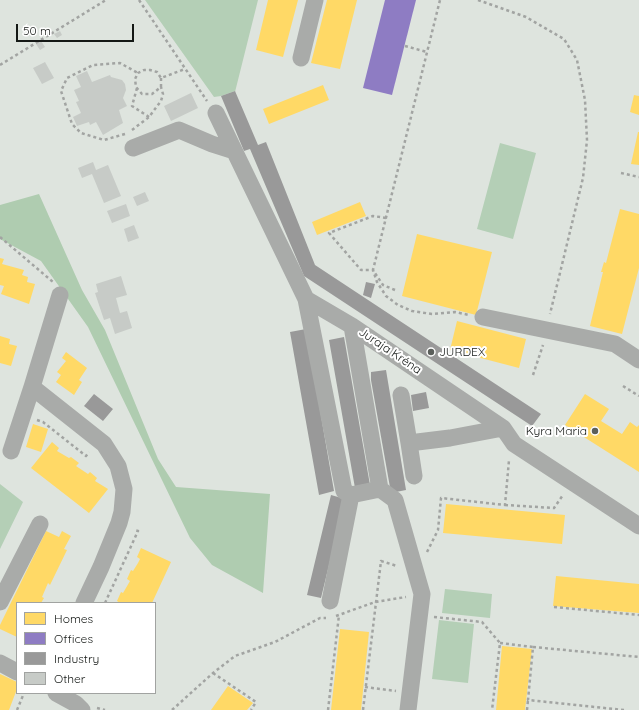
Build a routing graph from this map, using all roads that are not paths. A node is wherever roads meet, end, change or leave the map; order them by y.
1 (315, 0) edge
2 (301, 58) dead end
3 (216, 113) road end
4 (133, 148) dead end
5 (234, 152) junction
6 (60, 296) road end
7 (306, 299) junction
8 (483, 317) road end
9 (352, 326) junction
10 (639, 360) edge
11 (32, 387) junction
12 (401, 394) dead end
13 (503, 428) junction
14 (410, 443) junction
15 (11, 451) dead end
16 (414, 476) dead end
17 (380, 489) junction
18 (351, 495) junction
19 (40, 524) dead end
20 (639, 526) edge
21 (330, 601) road end
22 (0, 602) edge
23 (84, 602) edge
24 (0, 663) edge
25 (16, 671) edge
26 (58, 694) edge
27 (82, 710) edge
28 (408, 710) edge

1 - 2 street
3 - 5 street
4 - 5 street
5 - 7 street
6 - 11 street
7 - 9 street, Juraja Kréna
7 - 18 street
8 - 10 street
9 - 13 street, Juraja Kréna
9 - 17 street
11 - 15 street
11 - 23 street
12 - 14 street
13 - 14 street
13 - 20 street, Juraja Kréna
14 - 16 street
17 - 18 street
17 - 28 street
18 - 21 street
19 - 22 street
24 - 25 street
26 - 27 street

